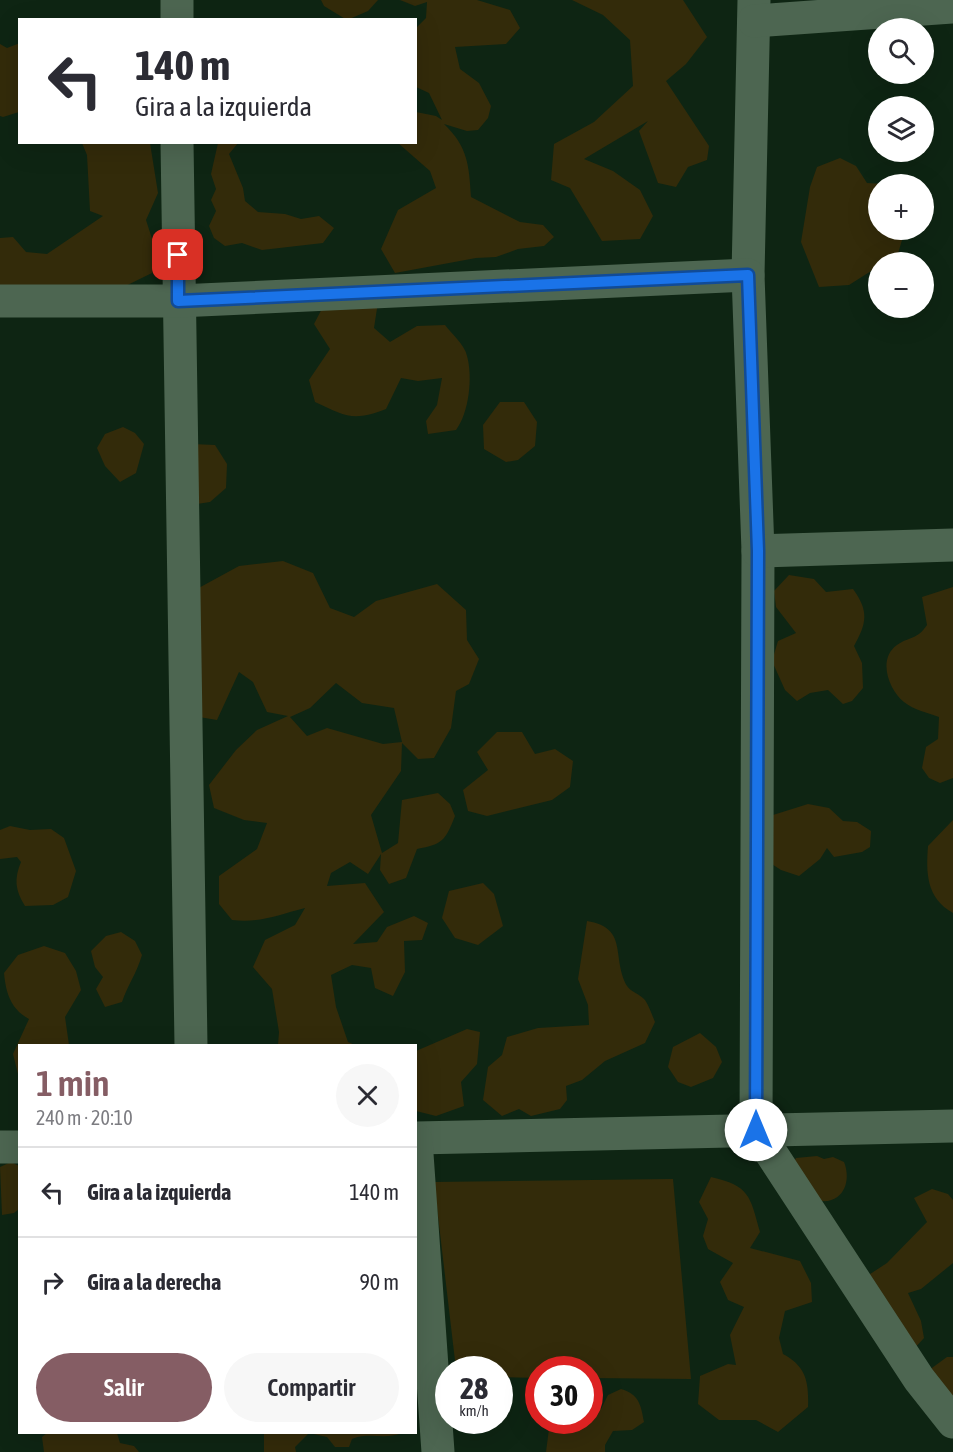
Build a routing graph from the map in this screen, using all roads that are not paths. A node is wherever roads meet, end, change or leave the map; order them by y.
1 (177, 0) edge
2 (953, 7) edge
3 (754, 11) edge
4 (177, 18) edge
5 (177, 144) edge
6 (748, 275) junction
7 (178, 301) junction
8 (0, 302) edge
9 (953, 545) edge
10 (758, 551) junction
11 (190, 1044) edge
12 (953, 1126) edge
13 (756, 1130) junction
14 (417, 1139) edge
15 (0, 1147) edge
16 (18, 1147) edge
17 (417, 1153) edge
18 (953, 1422) edge
19 (438, 1452) edge

1 - 4 street
2 - 3 street
3 - 6 street
5 - 7 street
6 - 7 street
6 - 10 street
7 - 8 street
7 - 11 street
9 - 10 street
10 - 13 street
12 - 13 street
13 - 14 street
13 - 18 street
15 - 16 street
17 - 19 street

